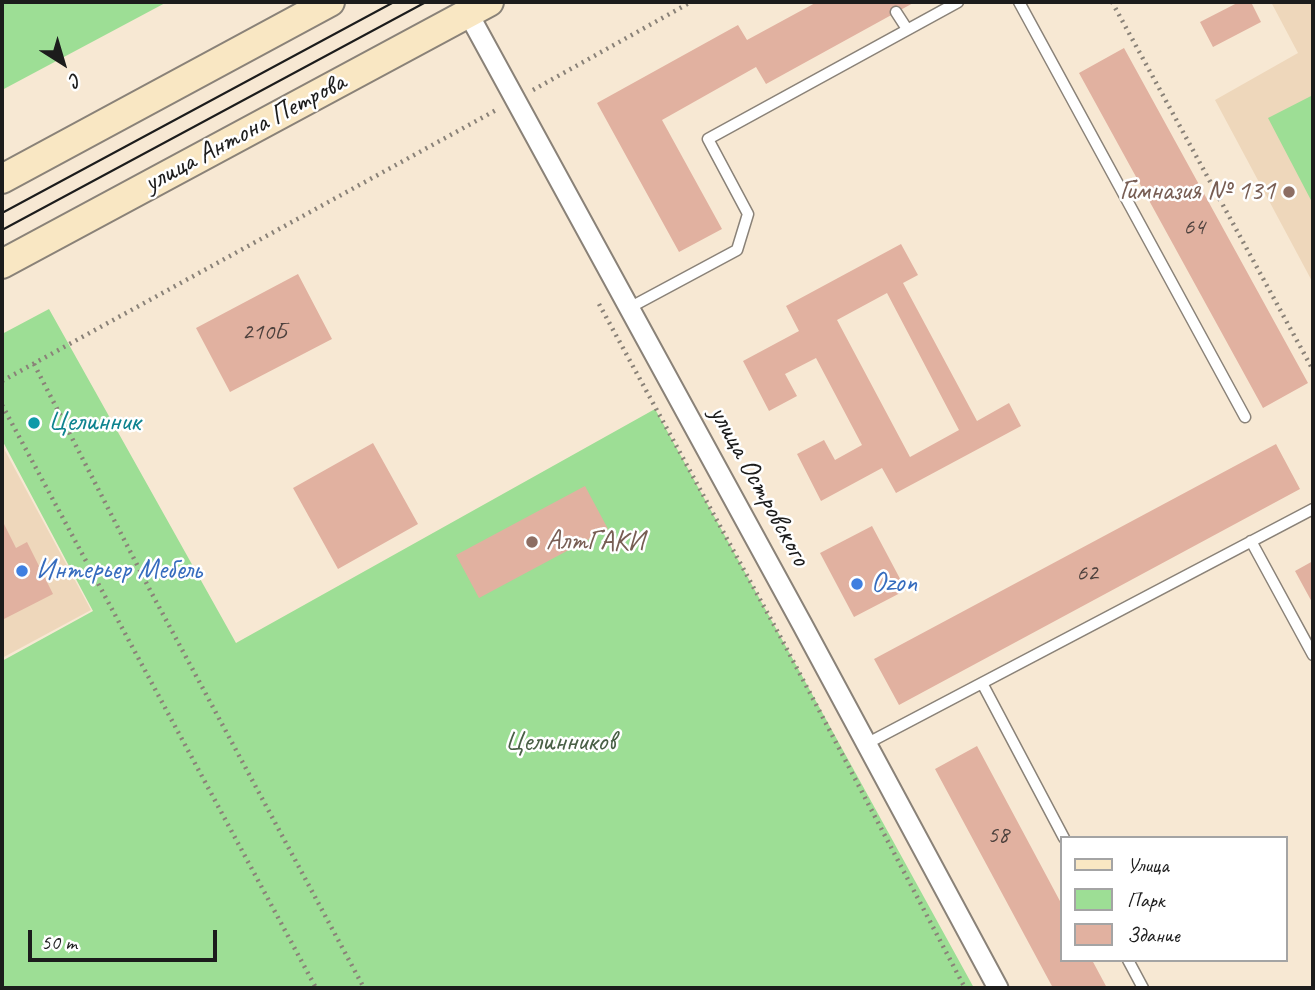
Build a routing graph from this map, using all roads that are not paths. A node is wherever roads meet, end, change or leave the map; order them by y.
1 (330, 2) edge
2 (958, 2) edge
3 (1019, 2) edge
4 (478, 8) edge
5 (896, 12) dead end
6 (907, 29) junction
7 (2, 179) edge
8 (2, 264) edge
9 (629, 308) junction
10 (1245, 416) dead end
11 (1313, 509) edge
12 (1251, 541) junction
13 (1313, 656) edge
14 (982, 683) junction
15 (866, 744) junction
16 (1063, 836) edge
17 (1129, 962) edge
18 (998, 988) edge
19 (1143, 988) edge

1 - 7 main road
2 - 6 lane
3 - 10 lane
4 - 8 main road, улица Антона Петрова
4 - 9 street, улица Островского
5 - 6 lane
6 - 9 lane
9 - 15 street, улица Островского
11 - 12 lane
12 - 13 lane
12 - 14 lane
14 - 15 lane
14 - 16 lane
15 - 18 street, улица Островского
17 - 19 lane

